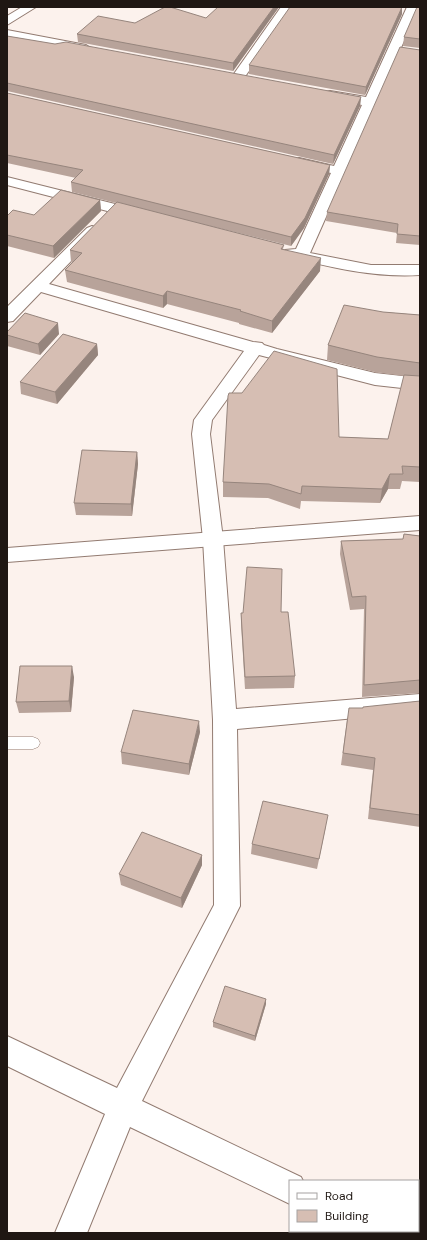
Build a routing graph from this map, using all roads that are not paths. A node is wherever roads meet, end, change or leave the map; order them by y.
1 (30, 7) edge
2 (287, 7) edge
3 (396, 8) edge
4 (412, 9) edge
5 (7, 21) edge
6 (7, 34) edge
7 (99, 52) edge
8 (222, 75) edge
9 (237, 78) junction
10 (253, 81) edge
11 (316, 92) edge
12 (370, 102) junction
13 (285, 159) edge
14 (339, 171) junction
15 (7, 181) edge
16 (114, 208) junction
17 (159, 219) edge
18 (279, 250) edge
19 (301, 255) junction
20 (420, 270) edge
21 (37, 286) junction
22 (7, 317) edge
23 (256, 347) junction
24 (420, 384) edge
25 (420, 523) edge
26 (213, 539) junction
27 (7, 555) edge
28 (420, 703) edge
29 (225, 720) junction
30 (33, 742) dead end
31 (7, 744) edge
32 (7, 1051) edge
33 (123, 1107) junction
34 (289, 1188) edge
35 (71, 1233) edge

1 - 5 street
2 - 9 street
3 - 4 street
4 - 12 street
6 - 7 street
8 - 9 street
9 - 10 street
11 - 12 street
12 - 14 street
13 - 14 street
14 - 19 street
15 - 16 street
16 - 17 street
16 - 21 street
18 - 19 street
19 - 20 street
21 - 22 street
21 - 23 street
23 - 24 street
23 - 26 street
25 - 26 street
26 - 27 street
26 - 29 street
28 - 29 street
29 - 33 street
30 - 31 lane
32 - 33 street
33 - 34 street
33 - 35 street

